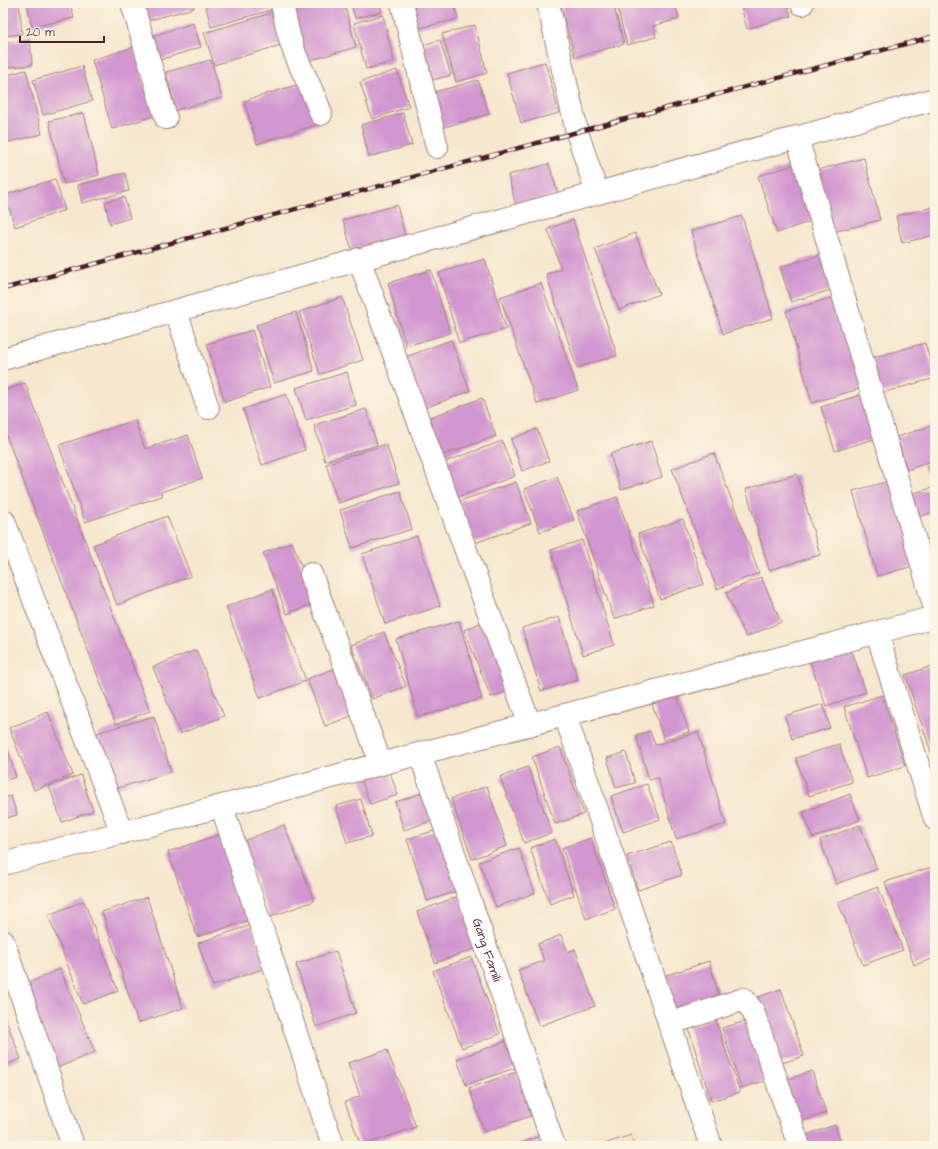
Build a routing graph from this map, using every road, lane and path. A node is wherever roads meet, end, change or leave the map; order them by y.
1 (132, 3) edge
2 (282, 3) edge
3 (402, 3) edge
4 (548, 3) edge
5 (935, 99) edge
6 (321, 114) dead end
7 (166, 118) dead end
8 (797, 137) junction
9 (437, 147) dead end
10 (597, 193) junction
11 (359, 259) junction
12 (176, 311) junction
13 (3, 359) edge
14 (208, 408) dead end
15 (4, 521) dead end
16 (311, 574) dead end
17 (935, 609) edge
18 (935, 618) edge
19 (877, 633) junction
20 (565, 715) junction
21 (530, 725) junction
22 (420, 754) junction
23 (381, 764) junction
24 (222, 806) junction
25 (935, 819) edge
26 (122, 832) junction
27 (3, 864) edge
28 (3, 941) edge
29 (669, 1024) junction
30 (73, 1146) edge
31 (333, 1146) edge
32 (554, 1146) edge
33 (711, 1146) edge
34 (799, 1146) edge

1 - 7 street
2 - 6 street
3 - 9 street
4 - 10 street
5 - 8 street
8 - 10 street
8 - 17 street
10 - 11 street
11 - 12 street
11 - 21 street
12 - 13 street
12 - 14 street
15 - 26 street
16 - 23 street
18 - 19 street
19 - 20 street
19 - 25 street
20 - 21 street
20 - 29 street
21 - 22 street
22 - 23 street
22 - 32 street, Gang Famili
23 - 24 street
24 - 26 street
24 - 31 street
26 - 27 street
28 - 30 street
29 - 33 street
29 - 34 street

